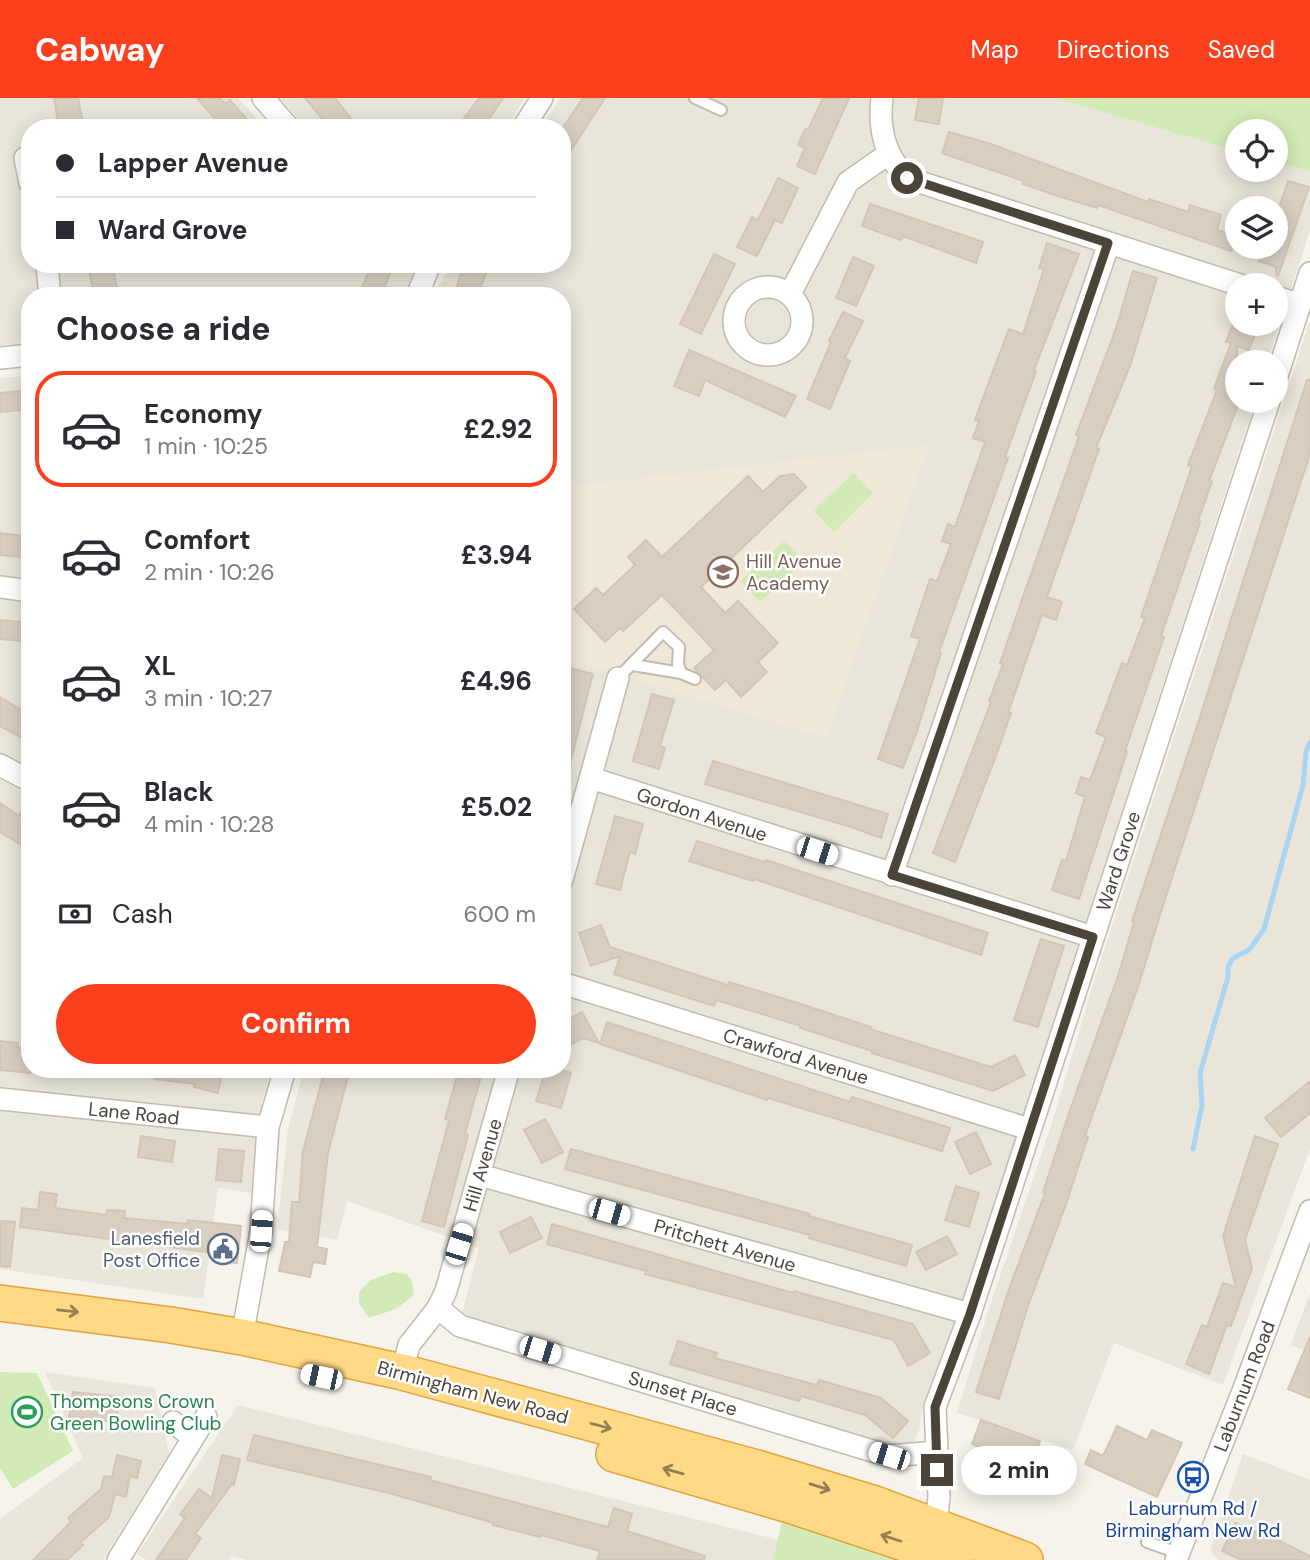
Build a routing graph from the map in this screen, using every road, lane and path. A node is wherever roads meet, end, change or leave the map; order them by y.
1 (263, 98) edge
2 (542, 98) edge
3 (695, 98) edge
4 (882, 98) edge
5 (721, 110) dead end
6 (281, 119) edge
7 (529, 119) edge
8 (888, 154) junction
9 (1108, 243) junction
10 (1310, 273) edge
11 (1225, 280) edge
12 (790, 294) dead end
13 (1288, 300) edge
14 (1300, 304) junction
15 (1285, 350) edge
16 (21, 356) edge
17 (0, 358) edge
18 (1265, 413) edge
19 (0, 587) edge
20 (21, 590) edge
21 (625, 672) junction
22 (681, 674) junction
23 (695, 679) dead end
24 (0, 765) edge
25 (21, 776) edge
26 (591, 778) junction
27 (571, 848) edge
28 (892, 875) junction
29 (1093, 937) junction
30 (571, 986) edge
31 (282, 1078) edge
32 (507, 1078) edge
33 (0, 1099) edge
34 (268, 1127) junction
35 (1029, 1129) junction
36 (480, 1175) junction
37 (1310, 1211) edge
38 (0, 1304) edge
39 (438, 1308) junction
40 (970, 1314) junction
41 (0, 1328) edge
42 (240, 1348) junction
43 (402, 1373) junction
44 (206, 1417) dead end
45 (173, 1422) dead end
46 (192, 1437) junction
47 (936, 1452) junction
48 (1147, 1542) dead end
49 (939, 1545) edge
50 (1183, 1558) edge
51 (118, 1560) edge
52 (1025, 1560) edge

1 - 6 street
2 - 7 street
3 - 5 lane
4 - 8 street
8 - 9 street
8 - 12 street
9 - 11 street
9 - 28 street
10 - 14 street
13 - 14 street
14 - 15 street
16 - 17 street
18 - 29 street, Ward Grove
19 - 20 street
21 - 22 lane
21 - 22 lane
21 - 26 street
22 - 23 lane
24 - 25 street
26 - 27 street
26 - 28 street, Gordon Avenue
28 - 29 street, Gordon Avenue
29 - 35 street, Ward Grove
30 - 35 street, Crawford Avenue
31 - 34 street
32 - 36 street, Hill Avenue
33 - 34 street, Lane Road
34 - 42 street
35 - 40 street, Ward Grove
36 - 39 street, Hill Avenue
36 - 40 street, Pritchett Avenue
37 - 50 street, Laburnum Road
38 -> 42 highway, Birmingham New Road
39 - 43 street, Hill Avenue
39 - 47 street, Sunset Place
40 - 47 street, Ward Grove
41 - 42 highway, Birmingham New Road
42 - 43 highway, Birmingham New Road
49 -> 42 highway, Birmingham New Road
43 -> 49 highway, Birmingham New Road
44 - 46 street
45 - 46 street
46 - 51 street
47 - 49 street, Ward Grove
48 - 50 lane
49 - 52 highway, Birmingham New Road

